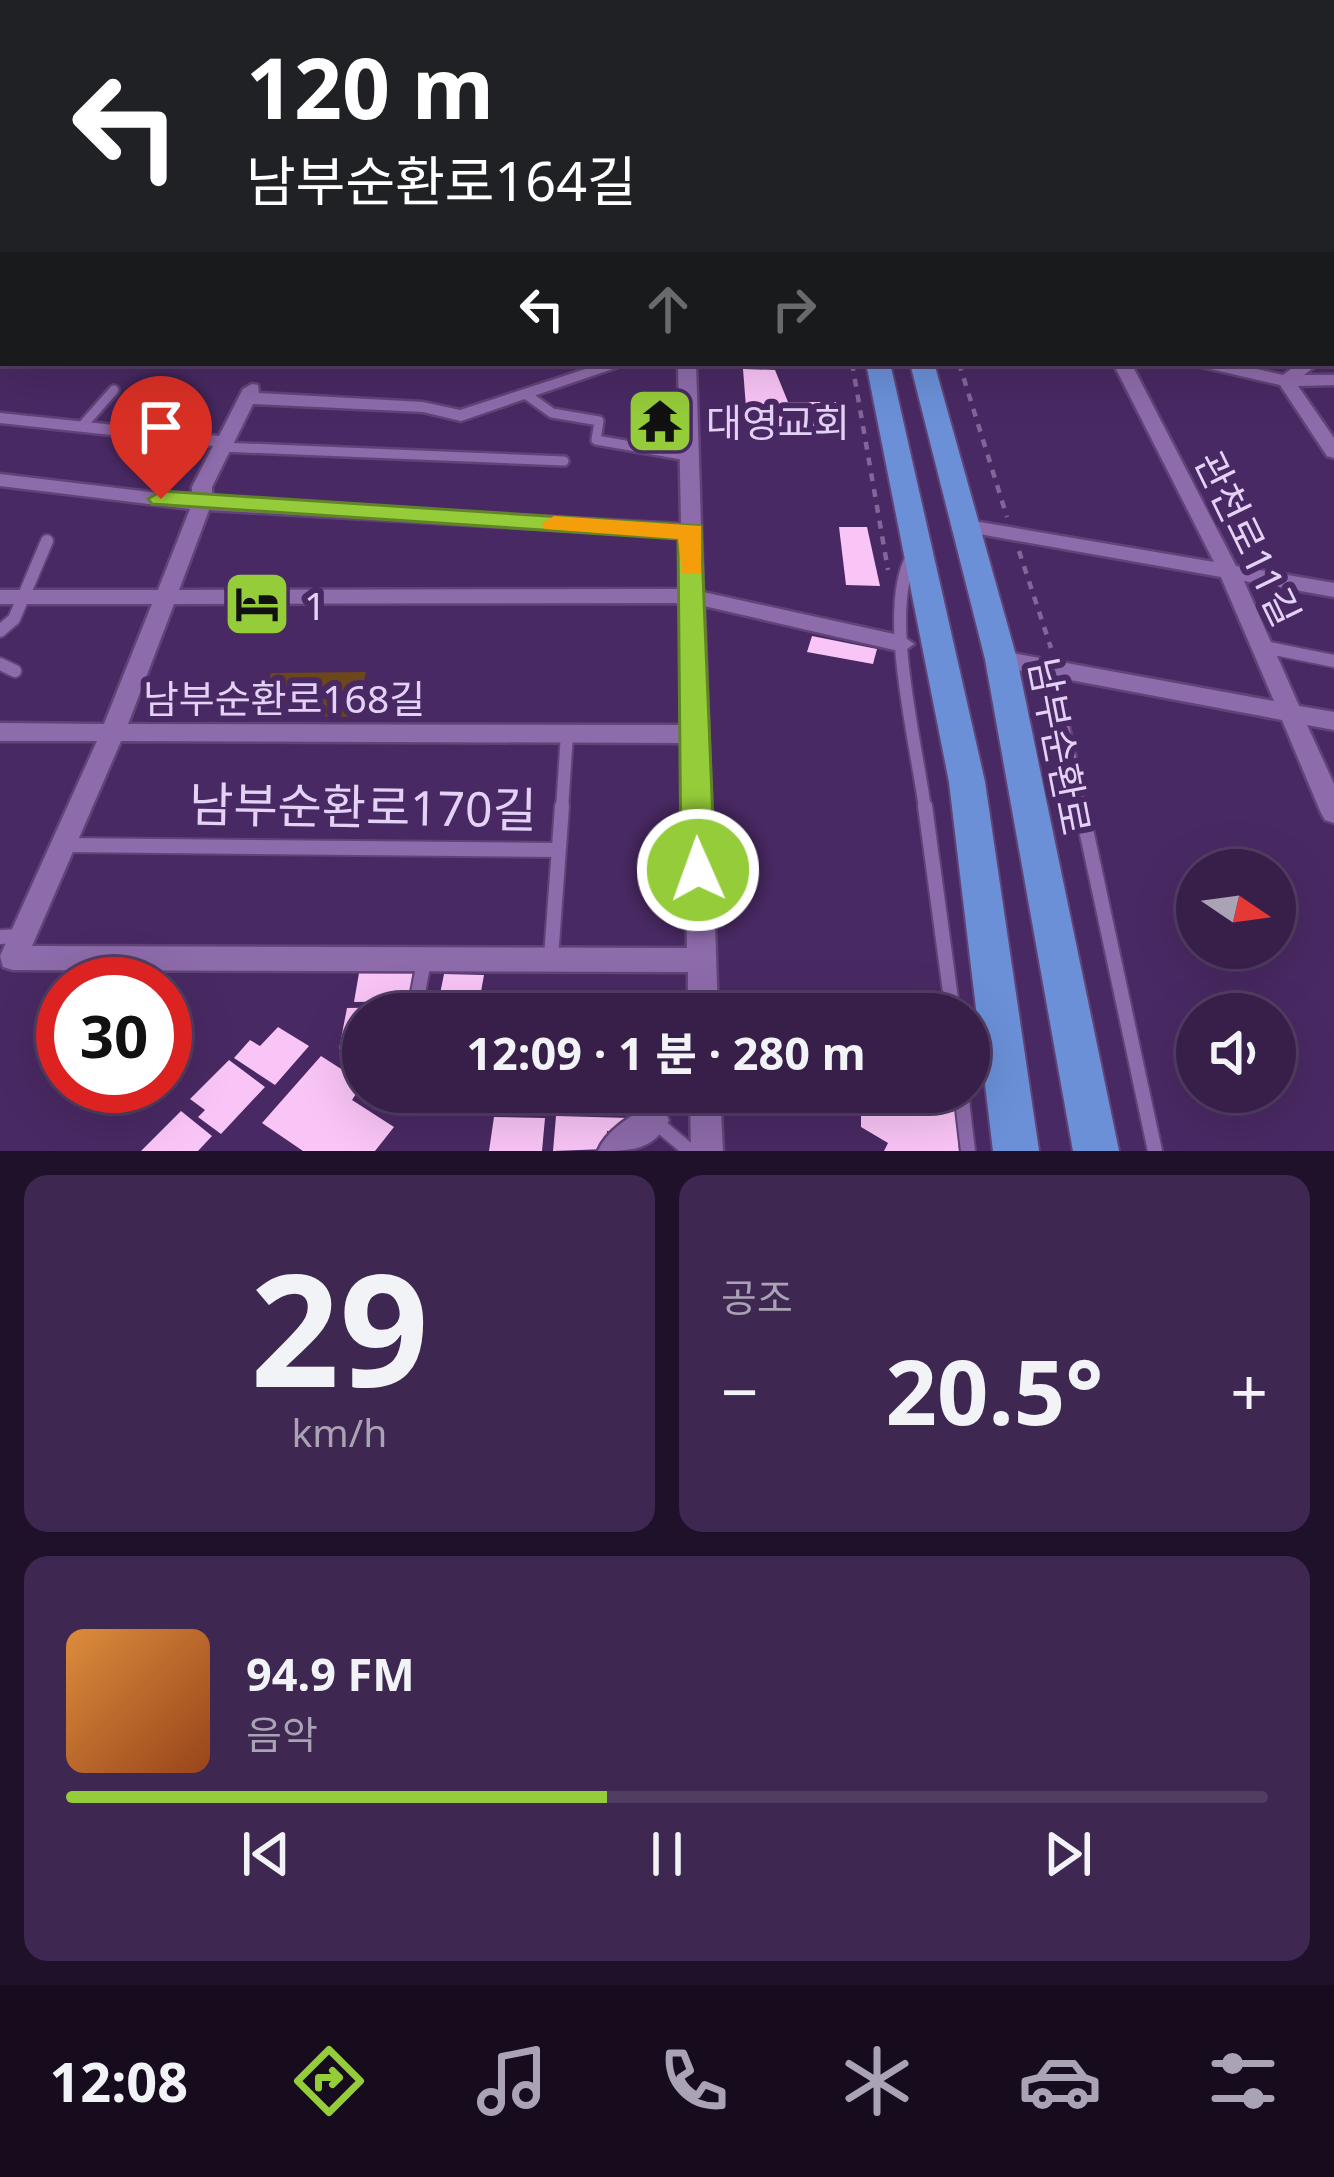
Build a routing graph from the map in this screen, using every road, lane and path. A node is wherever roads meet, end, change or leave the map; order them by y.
1 (612, 366) edge
2 (687, 366) edge
3 (879, 366) edge
4 (923, 366) edge
5 (1125, 366) edge
6 (1221, 366) edge
7 (1306, 366) edge
8 (1334, 380) edge
9 (1286, 381) junction
10 (114, 390) dead end
11 (527, 395) junction
12 (164, 400) dead end
13 (0, 418) edge
14 (83, 425) junction
15 (134, 433) junction
16 (224, 444) junction
17 (1334, 452) edge
18 (692, 457) junction
19 (564, 461) dead end
20 (0, 480) edge
21 (202, 504) junction
22 (968, 526) junction
23 (692, 531) junction
24 (47, 542) dead end
25 (921, 554) junction
26 (1230, 574) junction
27 (1334, 590) edge
28 (692, 596) junction
29 (10, 597) edge
30 (165, 599) junction
31 (0, 631) edge
32 (903, 644) junction
33 (1262, 647) junction
34 (1001, 659) junction
35 (1334, 661) edge
36 (0, 664) edge
37 (1051, 669) junction
38 (15, 671) dead end
39 (1290, 712) junction
40 (1334, 721) edge
41 (0, 732) edge
42 (112, 732) junction
43 (567, 734) junction
44 (693, 734) junction
45 (1334, 813) edge
46 (64, 844) junction
47 (556, 850) junction
48 (10, 936) edge
49 (424, 958) junction
50 (551, 960) junction
51 (701, 960) junction
52 (417, 993) edge
53 (702, 993) edge
54 (950, 993) edge
55 (645, 1113) edge
56 (705, 1113) edge
57 (963, 1113) edge
58 (653, 1120) junction
59 (614, 1151) edge
60 (690, 1151) edge
61 (706, 1151) edge
62 (968, 1151) edge
63 (1016, 1151) edge
64 (1096, 1151) edge
65 (1155, 1151) edge

1 - 11 street
2 - 18 street
3 - 25 main road
4 - 22 main road, 남부순환로
5 - 26 street, 관천로11길
6 - 9 street
7 - 9 street
8 - 9 street
9 - 17 street
10 - 14 lane
11 - 16 street
11 - 18 lane
12 - 15 lane
13 - 14 street
14 - 15 street
15 - 16 street
16 - 19 lane
16 - 21 street
18 - 23 street
20 - 21 street
21 - 23 street
21 - 30 street
22 - 26 street
22 - 34 main road, 남부순환로
23 - 28 street
24 - 29 lane
25 - 32 lane
25 - 63 main road
26 - 27 street
26 - 33 street, 관천로11길
28 - 30 street
28 - 32 street
28 - 44 street
29 - 30 street
29 - 31 lane
30 - 42 street
32 - 54 lane
33 - 35 lane
33 - 39 street, 관천로11길
34 - 37 street
34 - 64 main road, 남부순환로
36 - 38 lane
37 - 39 street
37 - 65 lane
39 - 40 street
39 - 45 street, 관천로11길
41 - 42 street, 남부순환로168길
42 - 43 street, 남부순환로168길
42 - 46 street
43 - 44 street, 남부순환로168길
43 - 47 lane
44 - 51 street
46 - 47 lane, 남부순환로170길
46 - 48 street
47 - 50 lane, 남부순환로170길
48 - 49 street
49 - 50 street
49 - 52 lane
50 - 51 street
51 - 53 street
55 - 58 lane
56 - 61 street
57 - 62 lane
58 - 59 street
58 - 60 lane

